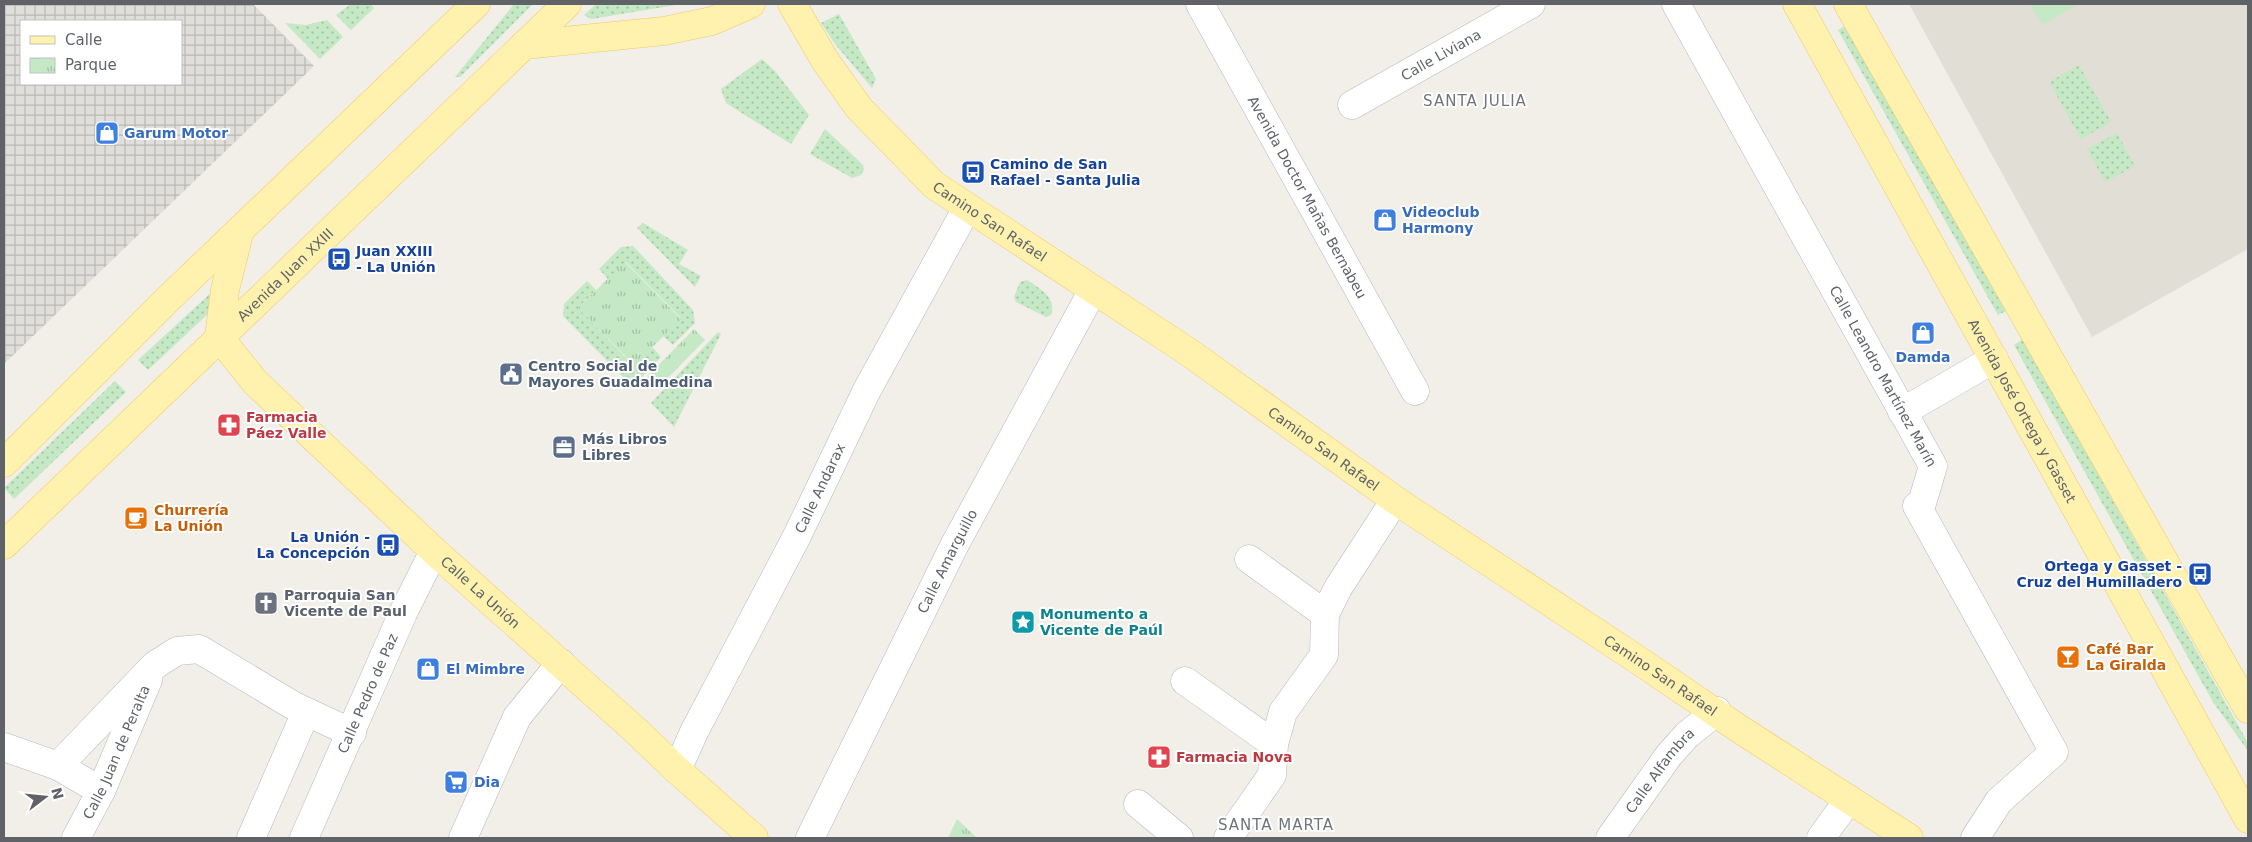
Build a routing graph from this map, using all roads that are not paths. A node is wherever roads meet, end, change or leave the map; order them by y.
1 (476, 4) edge
2 (567, 4) edge
3 (751, 4) edge
4 (792, 4) edge
5 (1200, 4) edge
6 (1531, 4) edge
7 (1676, 4) edge
8 (1797, 4) edge
9 (1848, 4) edge
10 (524, 45) junction
11 (1352, 104) dead end
12 (967, 208) junction
13 (240, 230) junction
14 (1093, 290) junction
15 (219, 337) junction
16 (1994, 359) junction
17 (1415, 391) dead end
18 (1902, 412) junction
19 (4, 462) edge
20 (1395, 500) junction
21 (4, 545) edge
22 (434, 551) junction
23 (1249, 559) dead end
24 (1325, 614) junction
25 (561, 663) junction
26 (155, 665) junction
27 (1185, 681) dead end
28 (2248, 709) edge
29 (1716, 711) junction
30 (306, 712) junction
31 (352, 733) junction
32 (1274, 744) junction
33 (4, 748) edge
34 (58, 766) junction
35 (677, 770) junction
36 (101, 791) junction
37 (1849, 799) junction
38 (1138, 804) dead end
39 (2248, 819) edge
40 (76, 838) edge
41 (251, 838) edge
42 (304, 838) edge
43 (463, 838) edge
44 (754, 838) edge
45 (810, 838) edge
46 (1179, 838) edge
47 (1228, 838) edge
48 (1610, 838) edge
49 (1821, 838) edge
50 (1909, 838) edge
51 (1975, 838) edge

1 - 13 main road
2 - 10 main road, Avenida Juan XXIII
3 - 10 main road
4 - 12 main road, Camino San Rafael
5 - 17 street, Avenida Doctor Mañas Bernabeu
6 - 11 street, Calle Liviana
7 - 18 street, Calle Leandro Martínez Marín
8 - 16 main road, Avenida José Ortega y Gasset
9 - 28 main road
10 - 15 main road, Avenida Juan XXIII
12 - 14 main road, Camino San Rafael
12 - 35 street, Calle Andarax
13 - 15 main road
13 - 19 main road
14 - 20 main road, Camino San Rafael
14 - 45 street, Calle Amarguillo
15 - 21 main road, Avenida Juan XXIII
15 - 22 main road, Calle La Unión
16 - 18 street
16 - 39 main road, Avenida José Ortega y Gasset
18 - 51 street, Calle Leandro Martínez Marín
20 - 24 street
20 - 29 main road, Camino San Rafael
22 - 25 main road, Calle La Unión
22 - 31 street, Calle Pedro de Paz
23 - 24 street
24 - 32 street
25 - 35 main road, Calle La Unión
25 - 43 street
26 - 30 street, Calle Juan de Peralta
26 - 34 street, Calle Juan de Peralta
26 - 36 street, Calle Juan de Peralta
27 - 32 street
29 - 37 main road, Camino San Rafael
29 - 48 street, Calle Alfambra
30 - 31 street
30 - 41 street
31 - 42 street, Calle Pedro de Paz
32 - 47 street
33 - 34 street
34 - 36 street
35 - 44 main road, Calle La Unión
36 - 40 street, Calle Juan de Peralta
37 - 49 street
37 - 50 main road, Camino San Rafael
38 - 46 street

